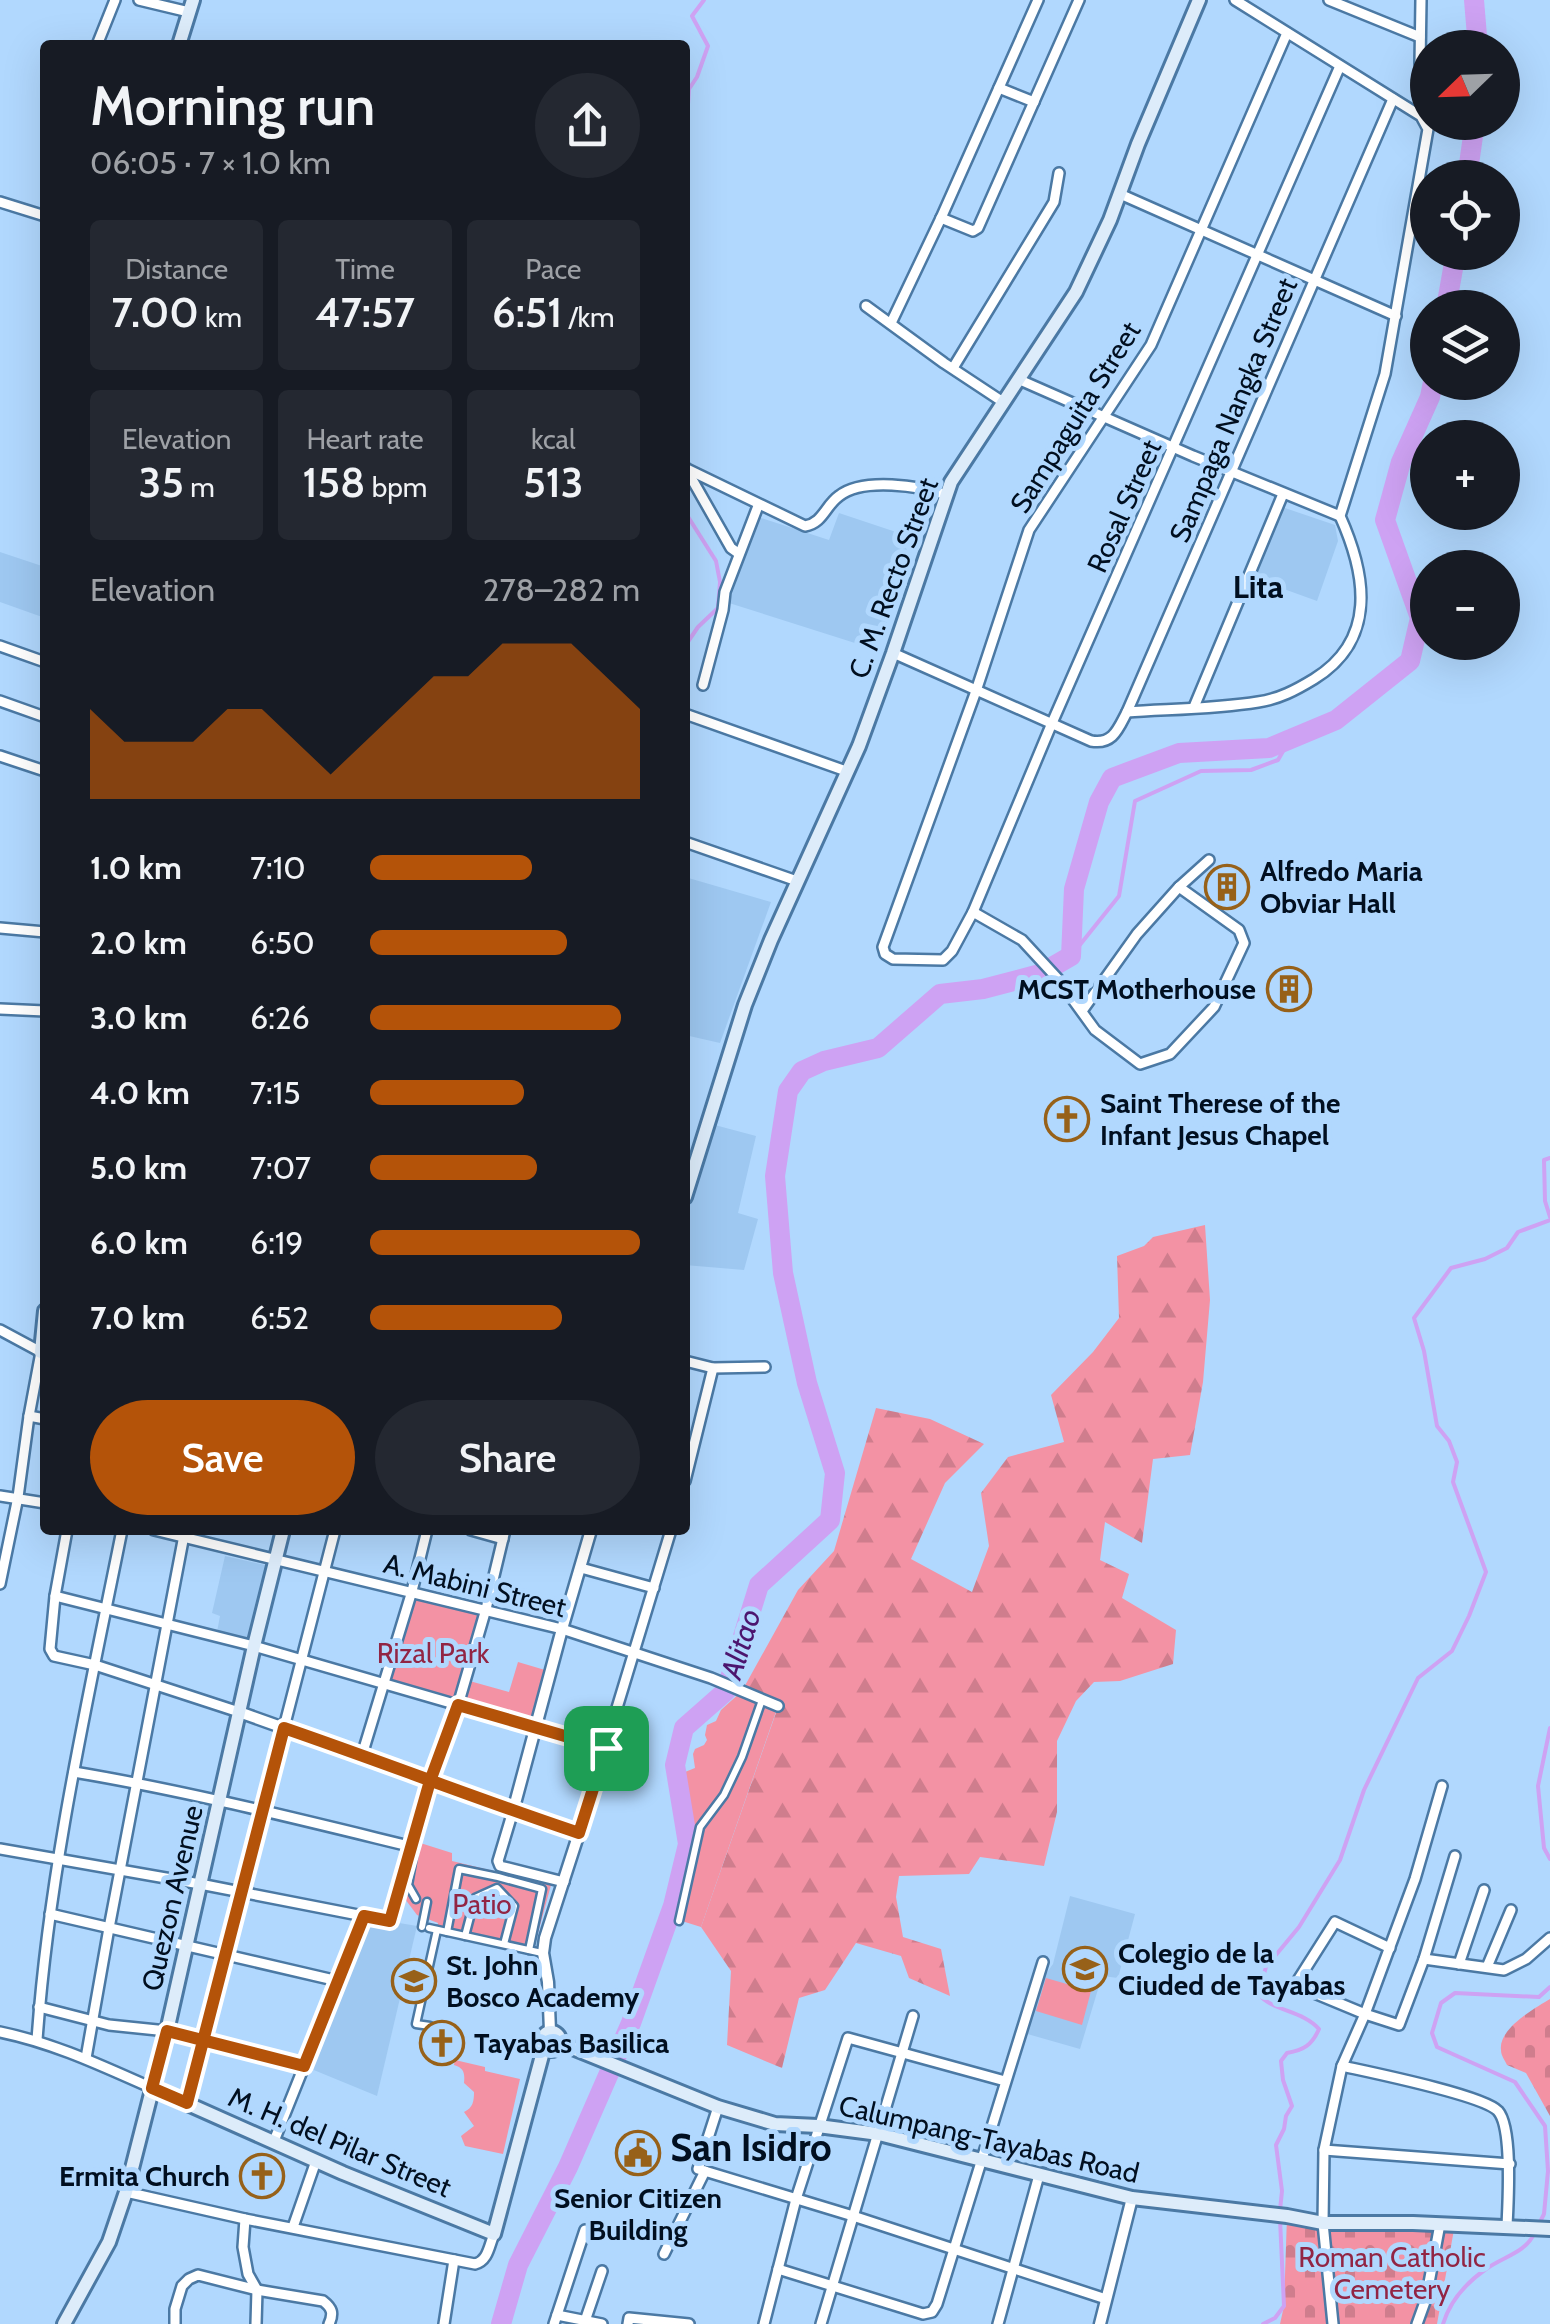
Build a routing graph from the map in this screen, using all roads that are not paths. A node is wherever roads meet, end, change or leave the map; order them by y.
1 (115, 0) edge
2 (139, 0) edge
3 (1038, 0) edge
4 (1078, 0) edge
5 (1199, 0) edge
6 (1236, 0) edge
7 (1330, 0) edge
8 (1420, 0) edge
9 (191, 6) edge
10 (1420, 30) edge
11 (1287, 34) junction
12 (1410, 34) edge
13 (100, 40) edge
14 (181, 40) edge
15 (1340, 66) junction
16 (999, 88) junction
17 (1393, 99) junction
18 (1034, 102) junction
19 (1058, 173) dead end
20 (1120, 194) junction
21 (0, 202) edge
22 (40, 214) edge
23 (941, 218) junction
24 (1200, 232) junction
25 (1258, 256) junction
26 (1314, 280) junction
27 (866, 306) dead end
28 (1396, 316) junction
29 (891, 322) junction
30 (952, 368) junction
31 (1020, 380) junction
32 (1003, 402) junction
33 (1104, 416) junction
34 (1174, 447) junction
35 (690, 471) edge
36 (1231, 472) junction
37 (690, 477) edge
38 (1283, 494) junction
39 (947, 495) junction
40 (758, 506) junction
41 (1340, 516) junction
42 (738, 553) junction
43 (0, 646) edge
44 (893, 653) junction
45 (40, 660) edge
46 (703, 685) dead end
47 (976, 691) junction
48 (0, 702) edge
49 (1194, 707) junction
50 (1128, 712) junction
51 (40, 715) edge
52 (690, 716) edge
53 (1052, 723) junction
54 (0, 756) edge
55 (40, 769) edge
56 (846, 771) junction
57 (690, 844) edge
58 (1210, 860) dead end
59 (797, 881) junction
60 (1179, 887) junction
61 (973, 912) junction
62 (0, 928) edge
63 (40, 932) edge
64 (944, 960) joint
65 (0, 1010) edge
66 (40, 1010) edge
67 (1082, 1011) junction
68 (690, 1181) edge
69 (0, 1330) edge
70 (40, 1350) edge
71 (690, 1362) edge
72 (40, 1366) edge
73 (765, 1367) dead end
74 (713, 1368) junction
75 (29, 1416) junction
76 (40, 1418) edge
77 (690, 1461) edge
78 (0, 1496) edge
79 (18, 1497) junction
80 (40, 1503) edge
81 (66, 1535) edge
82 (121, 1535) edge
83 (184, 1535) edge
84 (187, 1535) edge
85 (282, 1535) edge
86 (334, 1535) edge
87 (426, 1535) edge
88 (504, 1535) edge
89 (590, 1535) edge
90 (670, 1535) edge
91 (275, 1561) junction
92 (581, 1568) junction
93 (325, 1572) junction
94 (0, 1584) edge
95 (654, 1588) junction
96 (412, 1591) junction
97 (55, 1596) junction
98 (106, 1608) junction
99 (486, 1609) junction
100 (168, 1624) junction
101 (562, 1629) junction
102 (254, 1646) junction
103 (636, 1652) junction
104 (303, 1660) junction
105 (95, 1665) junction
106 (156, 1684) junction
107 (384, 1684) junction
108 (762, 1700) junction
109 (458, 1705) junction
110 (778, 1706) dead end
111 (239, 1712) junction
112 (536, 1727) junction
113 (284, 1728) junction
114 (606, 1748) junction
115 (362, 1755) junction
116 (74, 1772) junction
117 (430, 1781) junction
118 (137, 1782) junction
119 (1442, 1786) dead end
120 (219, 1801) junction
121 (264, 1810) junction
122 (513, 1811) junction
123 (579, 1833) junction
124 (412, 1845) junction
125 (0, 1850) edge
126 (1454, 1856) dead end
127 (59, 1860) junction
128 (121, 1870) junction
129 (501, 1871) junction
130 (564, 1882) junction
131 (200, 1884) junction
132 (497, 1888) junction
133 (1484, 1890) dead end
134 (242, 1892) junction
135 (416, 1899) dead end
136 (427, 1902) dead end
137 (1511, 1910) dead end
138 (50, 1914) junction
139 (364, 1916) junction
140 (679, 1921) dead end
141 (108, 1928) junction
142 (429, 1928) junction
143 (447, 1932) junction
144 (465, 1936) junction
145 (1550, 1938) edge
146 (504, 1944) junction
147 (186, 1947) junction
148 (1390, 1948) junction
149 (529, 1950) junction
150 (543, 1953) junction
151 (226, 1956) junction
152 (1424, 1960) junction
153 (1042, 1962) dead end
154 (1459, 1964) junction
155 (1487, 1966) junction
156 (338, 1981) junction
157 (39, 2007) junction
158 (1365, 2014) junction
159 (914, 2016) dead end
160 (92, 2021) junction
161 (430, 2026) dead end
162 (167, 2031) junction
163 (0, 2032) edge
164 (550, 2032) junction
165 (37, 2040) junction
166 (204, 2042) junction
167 (560, 2044) junction
168 (544, 2048) junction
169 (904, 2055) junction
170 (86, 2058) junction
171 (304, 2066) junction
172 (1342, 2066) junction
173 (1005, 2081) junction
174 (152, 2088) junction
175 (187, 2103) junction
176 (718, 2107) junction
177 (818, 2126) junction
178 (880, 2134) junction
179 (274, 2141) junction
180 (1324, 2150) junction
181 (981, 2160) junction
182 (316, 2161) junction
183 (1510, 2164) junction
184 (705, 2171) junction
185 (1039, 2175) junction
186 (126, 2192) junction
187 (1132, 2198) junction
188 (796, 2199) junction
189 (853, 2216) junction
190 (245, 2219) junction
191 (1323, 2223) junction
192 (1440, 2224) junction
193 (1507, 2226) junction
194 (293, 2227) junction
195 (585, 2230) dead end
196 (1550, 2230) edge
197 (494, 2234) junction
198 (954, 2248) junction
199 (664, 2254) dead end
200 (454, 2260) junction
201 (1014, 2268) junction
202 (778, 2269) junction
203 (602, 2271) dead end
204 (832, 2286) junction
205 (256, 2290) junction
206 (1106, 2299) junction
207 (922, 2319) edge
208 (556, 2320) edge
209 (585, 2322) edge
210 (64, 2324) edge
211 (175, 2324) edge
212 (256, 2324) edge
213 (329, 2324) edge
214 (444, 2324) edge
215 (602, 2324) edge
216 (628, 2324) edge
217 (689, 2324) edge
218 (764, 2324) edge
219 (822, 2324) edge
220 (998, 2324) edge
221 (1100, 2324) edge
222 (1333, 2324) edge
223 (1417, 2324) edge

1 - 13 street
2 - 9 street
3 - 16 street
4 - 18 street
5 - 20 main road, C. M. Recto Street
6 - 11 street
7 - 12 street
8 - 10 street
9 - 14 main road
11 - 15 street
11 - 24 street, Sampaguita Street
15 - 17 street
15 - 25 street, Rosal Street
16 - 18 street
16 - 23 street
17 - 26 street, Sampaga Nangka Street
17 - 28 street
18 - 23 street
19 - 30 street
20 - 24 street
20 - 31 main road, C. M. Recto Street
21 - 22 street
23 - 29 street
24 - 25 street
24 - 33 street, Sampaguita Street
25 - 26 street
25 - 34 street, Rosal Street
26 - 28 street
26 - 36 street, Sampaga Nangka Street
27 - 29 street
28 - 41 street
29 - 30 street
30 - 32 street
31 - 32 main road, C. M. Recto Street
31 - 33 street
32 - 39 main road, C. M. Recto Street
33 - 34 street
33 - 47 street, Sampaguita Street
34 - 36 street
34 - 53 street, Rosal Street
35 - 40 street
36 - 38 street
36 - 50 street, Sampaga Nangka Street
37 - 42 street
38 - 41 street
38 - 49 street
39 - 40 street
39 - 44 main road, C. M. Recto Street
40 - 42 street
41 - 49 street
42 - 46 street
43 - 45 street
44 - 47 street
44 - 56 main road, C. M. Recto Street
47 - 53 street
47 - 64 street, Sampaguita Street
48 - 51 street
49 - 50 street
50 - 53 street, Sampaga Nangka Street
52 - 56 street
53 - 61 street, Rosal Street
54 - 55 street
56 - 59 main road, C. M. Recto Street
57 - 59 street
58 - 60 street
59 - 68 main road, C. M. Recto Street
60 - 67 street
60 - 67 street
61 - 64 street, Rosal Street
61 - 67 street
62 - 63 street
65 - 66 street
69 - 70 street
71 - 74 street
72 - 75 street
73 - 74 street
74 - 77 street
75 - 76 street
75 - 79 street
78 - 79 street
79 - 80 street
79 - 94 street
81 - 97 street
82 - 98 street
83 - 100 street
84 - 91 street, A. Mabini Street
85 - 91 main road, Quezon Avenue
86 - 93 street
87 - 96 street
88 - 99 street
89 - 92 street
90 - 95 street
91 - 93 street, A. Mabini Street
91 - 102 main road, Quezon Avenue
92 - 95 street
92 - 101 street
93 - 96 street, A. Mabini Street
93 - 104 street
95 - 103 street
96 - 99 street, A. Mabini Street
96 - 107 street
97 - 98 street
97 - 105 street
98 - 100 street
98 - 105 street
99 - 101 street, A. Mabini Street
99 - 109 street
100 - 102 street
100 - 106 street
101 - 103 street, A. Mabini Street
101 - 112 street
102 - 104 street
102 - 111 main road, Quezon Avenue
103 - 108 street, A. Mabini Street
103 - 114 street
104 - 107 street
104 - 113 street
105 - 106 street
105 - 116 street
106 - 111 street
106 - 118 street
107 - 109 street
107 - 115 street
108 - 110 street, A. Mabini Street
108 - 140 street
109 - 112 street
109 - 117 street
111 - 113 street
111 - 120 main road, Quezon Avenue
112 - 114 street
112 - 122 street
113 - 115 street
113 - 121 street
114 - 123 street
115 - 117 street
116 - 118 street
116 - 127 street
117 - 122 street
117 - 124 street
118 - 120 street
118 - 128 street
119 - 148 street
120 - 121 street
120 - 131 main road, Quezon Avenue
121 - 124 street
121 - 134 street
122 - 123 street
122 - 129 street
123 - 130 street
124 - 135 street
124 - 139 street
125 - 127 street
126 - 152 street
127 - 128 street
127 - 138 street
128 - 131 street
128 - 141 street
129 - 130 street
129 - 132 street
129 - 143 street
129 - 149 street
130 - 150 street
131 - 134 street
131 - 147 main road, Quezon Avenue
132 - 144 street
132 - 146 street
133 - 154 street
134 - 139 street
134 - 151 street
136 - 142 street
137 - 155 street
138 - 141 street
138 - 157 street
139 - 156 street
141 - 147 street
141 - 160 street
142 - 143 street
142 - 161 street
143 - 144 street
144 - 146 street
145 - 155 street
146 - 149 street
147 - 151 street
147 - 162 main road, Quezon Avenue
148 - 158 street
148 - 158 street
149 - 150 street
150 - 164 street
151 - 156 street
151 - 166 street
152 - 154 street
152 - 158 street
153 - 173 street
154 - 155 street
156 - 171 street
157 - 160 street
157 - 165 street
158 - 172 street
159 - 169 street
160 - 162 street
160 - 170 street
162 - 166 street
162 - 174 main road, Quezon Avenue
163 - 165 street, M. H. del Pilar Street
164 - 167 main road
164 - 168 main road
165 - 170 street, M. H. del Pilar Street
166 - 171 street
166 - 175 street
167 - 168 main road
167 - 176 main road, Calumpang-Tayabas Road
168 - 197 main road
169 - 173 street
169 - 177 street
169 - 178 street
170 - 174 street, M. H. del Pilar Street
171 - 179 street
172 - 180 street
172 - 183 street
173 - 181 street
174 - 175 main road, M. H. del Pilar Street
174 - 186 main road, Quezon Avenue
175 - 179 main road, M. H. del Pilar Street
176 - 177 main road, Calumpang-Tayabas Road
176 - 184 street
177 - 178 main road, Calumpang-Tayabas Road
177 - 188 street
178 - 181 main road, Calumpang-Tayabas Road
178 - 189 street
179 - 182 main road, M. H. del Pilar Street
180 - 183 street
180 - 191 street
181 - 185 main road, Calumpang-Tayabas Road
181 - 198 street
182 - 194 street
182 - 197 main road, M. H. del Pilar Street
183 - 193 street
184 - 188 street
184 - 199 street
185 - 187 main road, Calumpang-Tayabas Road
185 - 201 street
186 - 190 street
186 - 210 main road, Quezon Avenue
187 - 191 main road, Calumpang-Tayabas Road
187 - 206 street
188 - 189 street
188 - 202 street
189 - 198 street
189 - 204 street
190 - 194 street
190 - 205 street
191 - 192 main road, Calumpang-Tayabas Road
191 - 222 street
192 - 193 main road, Calumpang-Tayabas Road
192 - 223 street
193 - 196 main road, Calumpang-Tayabas Road
194 - 200 street
195 - 208 street
197 - 200 street
198 - 201 street
198 - 207 street
200 - 214 street
201 - 206 street
201 - 220 street
202 - 204 street
202 - 218 street
203 - 209 street
204 - 207 street
204 - 219 street
205 - 211 street
205 - 212 street
205 - 213 street
206 - 221 street
208 - 209 street
209 - 215 street
216 - 217 street

